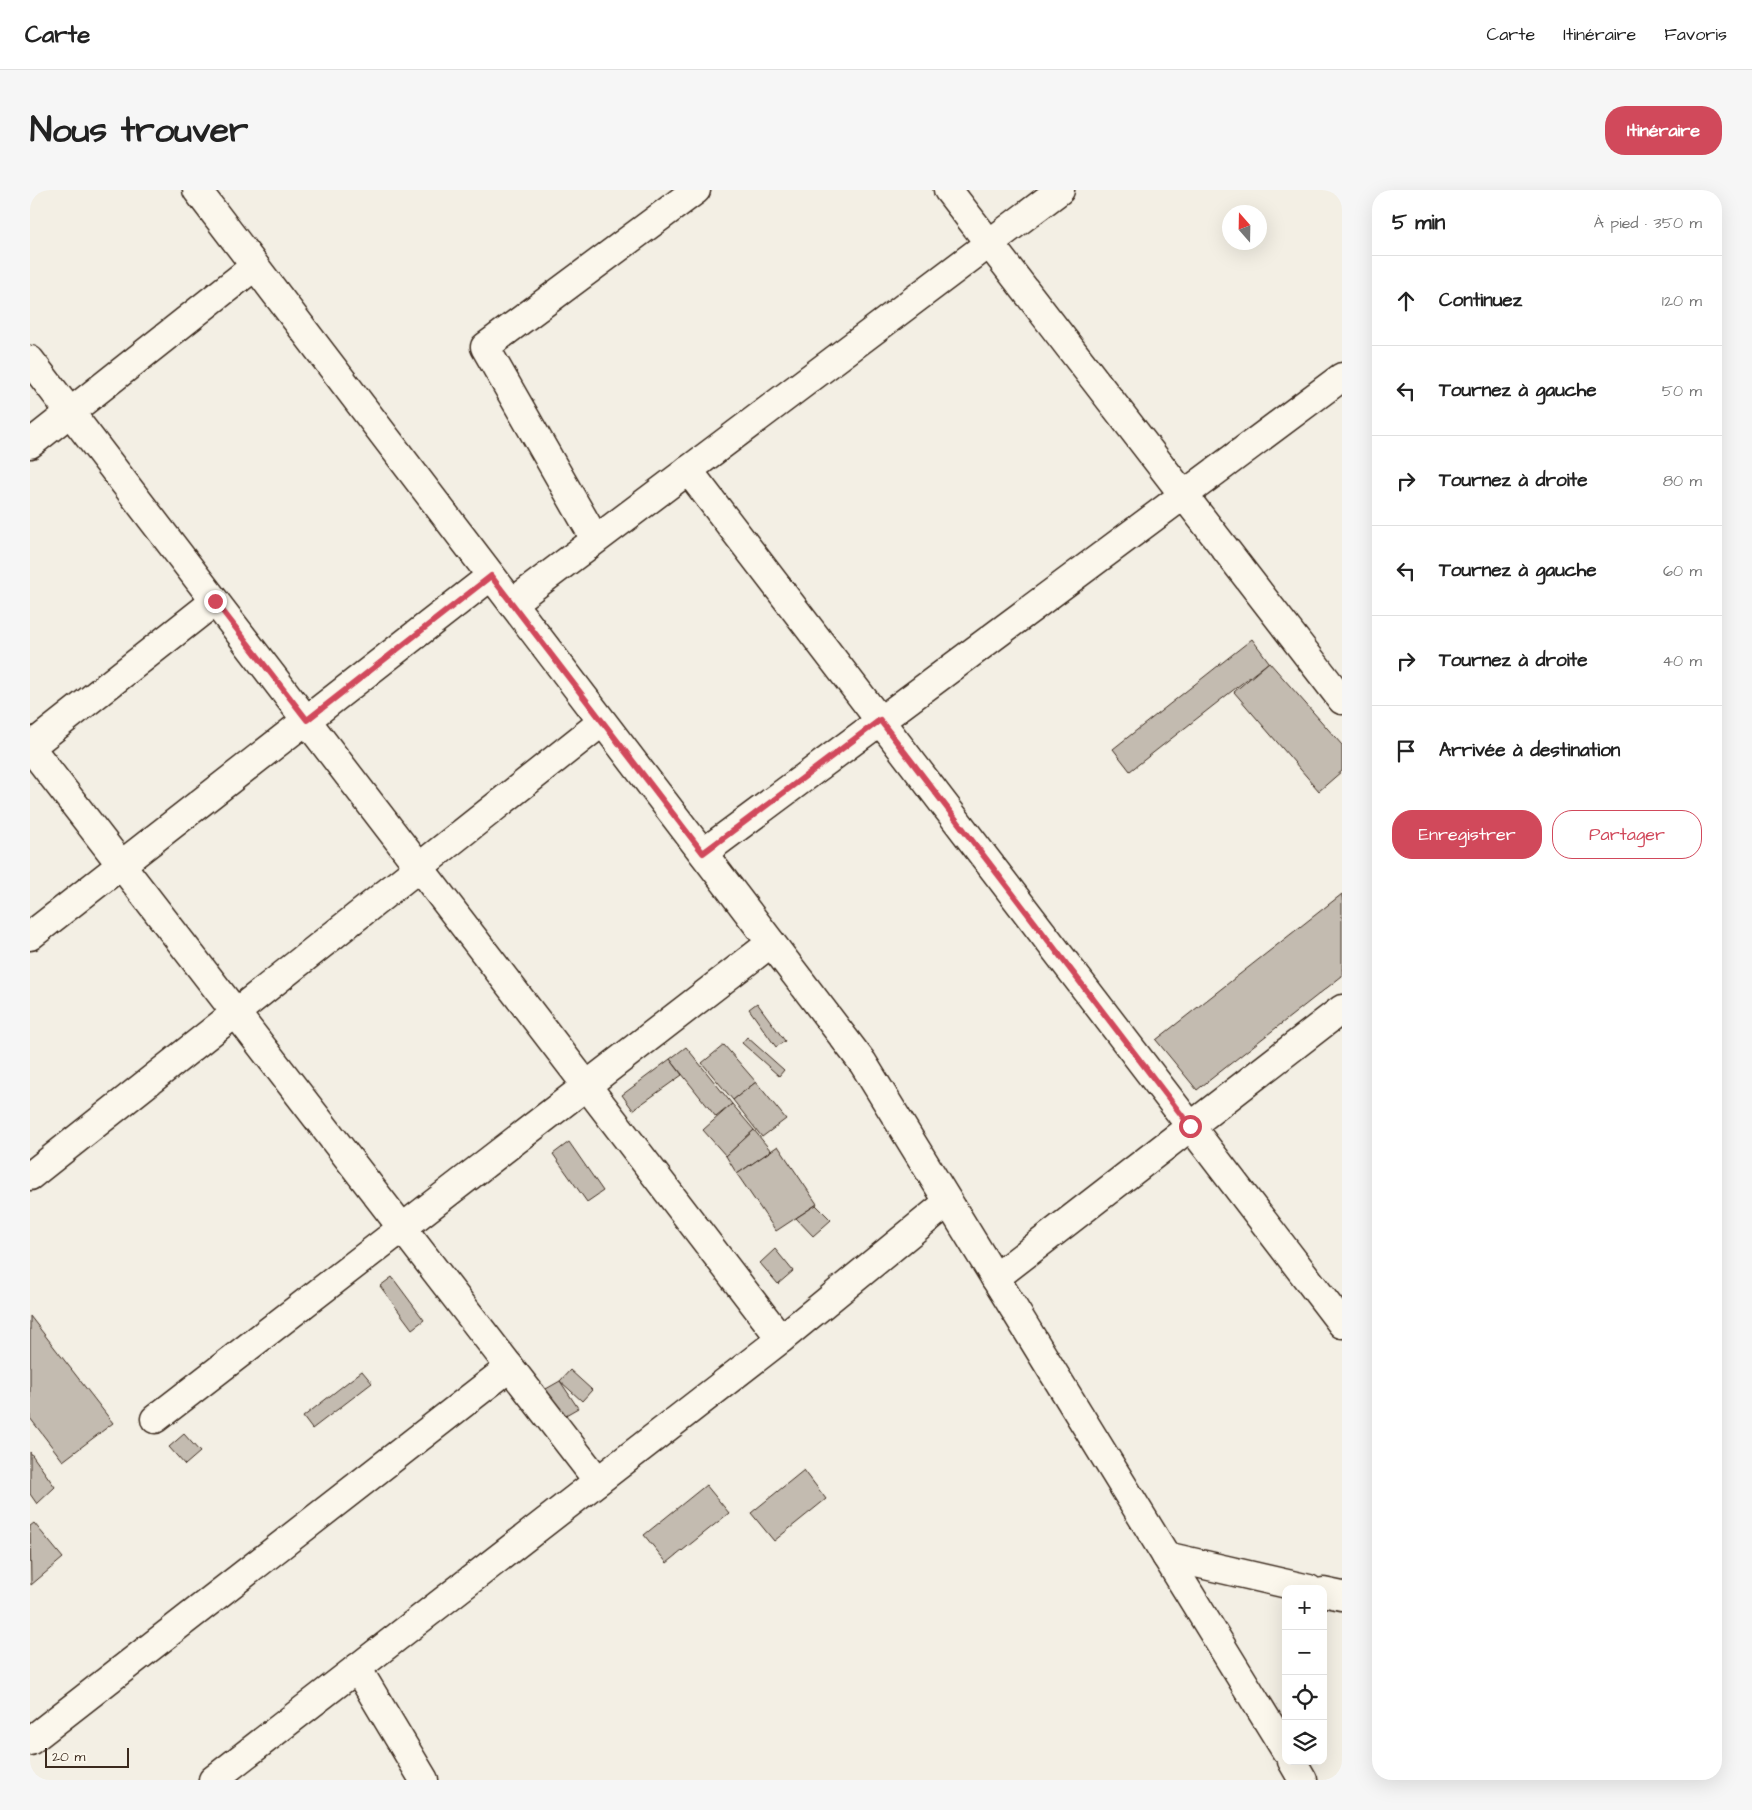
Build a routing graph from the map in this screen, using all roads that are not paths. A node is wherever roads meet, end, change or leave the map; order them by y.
1 (198, 190) edge
2 (696, 190) edge
3 (948, 190) edge
4 (1060, 190) edge
5 (989, 244) junction
6 (255, 266) junction
7 (30, 360) edge
8 (1342, 377) edge
9 (70, 412) junction
10 (30, 444) edge
11 (688, 470) junction
12 (1184, 495) junction
13 (595, 539) junction
14 (491, 576) junction
15 (215, 601) junction
16 (512, 602) junction
17 (1342, 700) edge
18 (307, 720) junction
19 (880, 720) junction
20 (602, 722) junction
21 (703, 853) junction
22 (121, 865) junction
23 (419, 867) junction
24 (30, 936) edge
25 (771, 943) junction
26 (1342, 1008) edge
27 (236, 1013) junction
28 (587, 1086) junction
29 (1190, 1126) junction
30 (30, 1176) edge
31 (948, 1202) junction
32 (402, 1228) junction
33 (995, 1278) junction
34 (1342, 1324) edge
35 (781, 1339) junction
36 (510, 1367) junction
37 (156, 1419) dead end
38 (598, 1481) junction
39 (1166, 1556) junction
40 (1292, 1585) edge
41 (1327, 1593) edge
42 (1342, 1596) edge
43 (357, 1668) junction
44 (30, 1741) edge
45 (1282, 1744) edge
46 (1294, 1765) edge
47 (213, 1780) edge
48 (424, 1780) edge
49 (1303, 1780) edge

1 - 6 street
2 - 13 street
3 - 5 street
4 - 5 street
5 - 11 street
5 - 12 street
6 - 9 street
6 - 14 street
7 - 9 street
8 - 12 street
9 - 10 street
9 - 15 street
11 - 13 street
11 - 19 street
12 - 17 street
12 - 19 street
13 - 16 street
14 - 16 street
14 - 18 street
15 - 18 street
15 - 22 street
16 - 20 street
18 - 22 street
18 - 23 street
19 - 21 street
19 - 29 street
20 - 21 street
20 - 23 street
21 - 25 street
22 - 24 street
22 - 27 street
23 - 27 street
23 - 28 street
25 - 28 street
25 - 31 street
26 - 29 street
27 - 30 street
27 - 32 street
28 - 32 street
28 - 35 street
29 - 33 street
29 - 34 street
31 - 33 street
31 - 35 street
32 - 36 street
32 - 37 street
33 - 39 street
35 - 38 street
36 - 38 street
36 - 44 street
38 - 43 street
39 - 40 street
39 - 45 street
41 - 42 street
43 - 47 street
43 - 48 street
46 - 49 street

